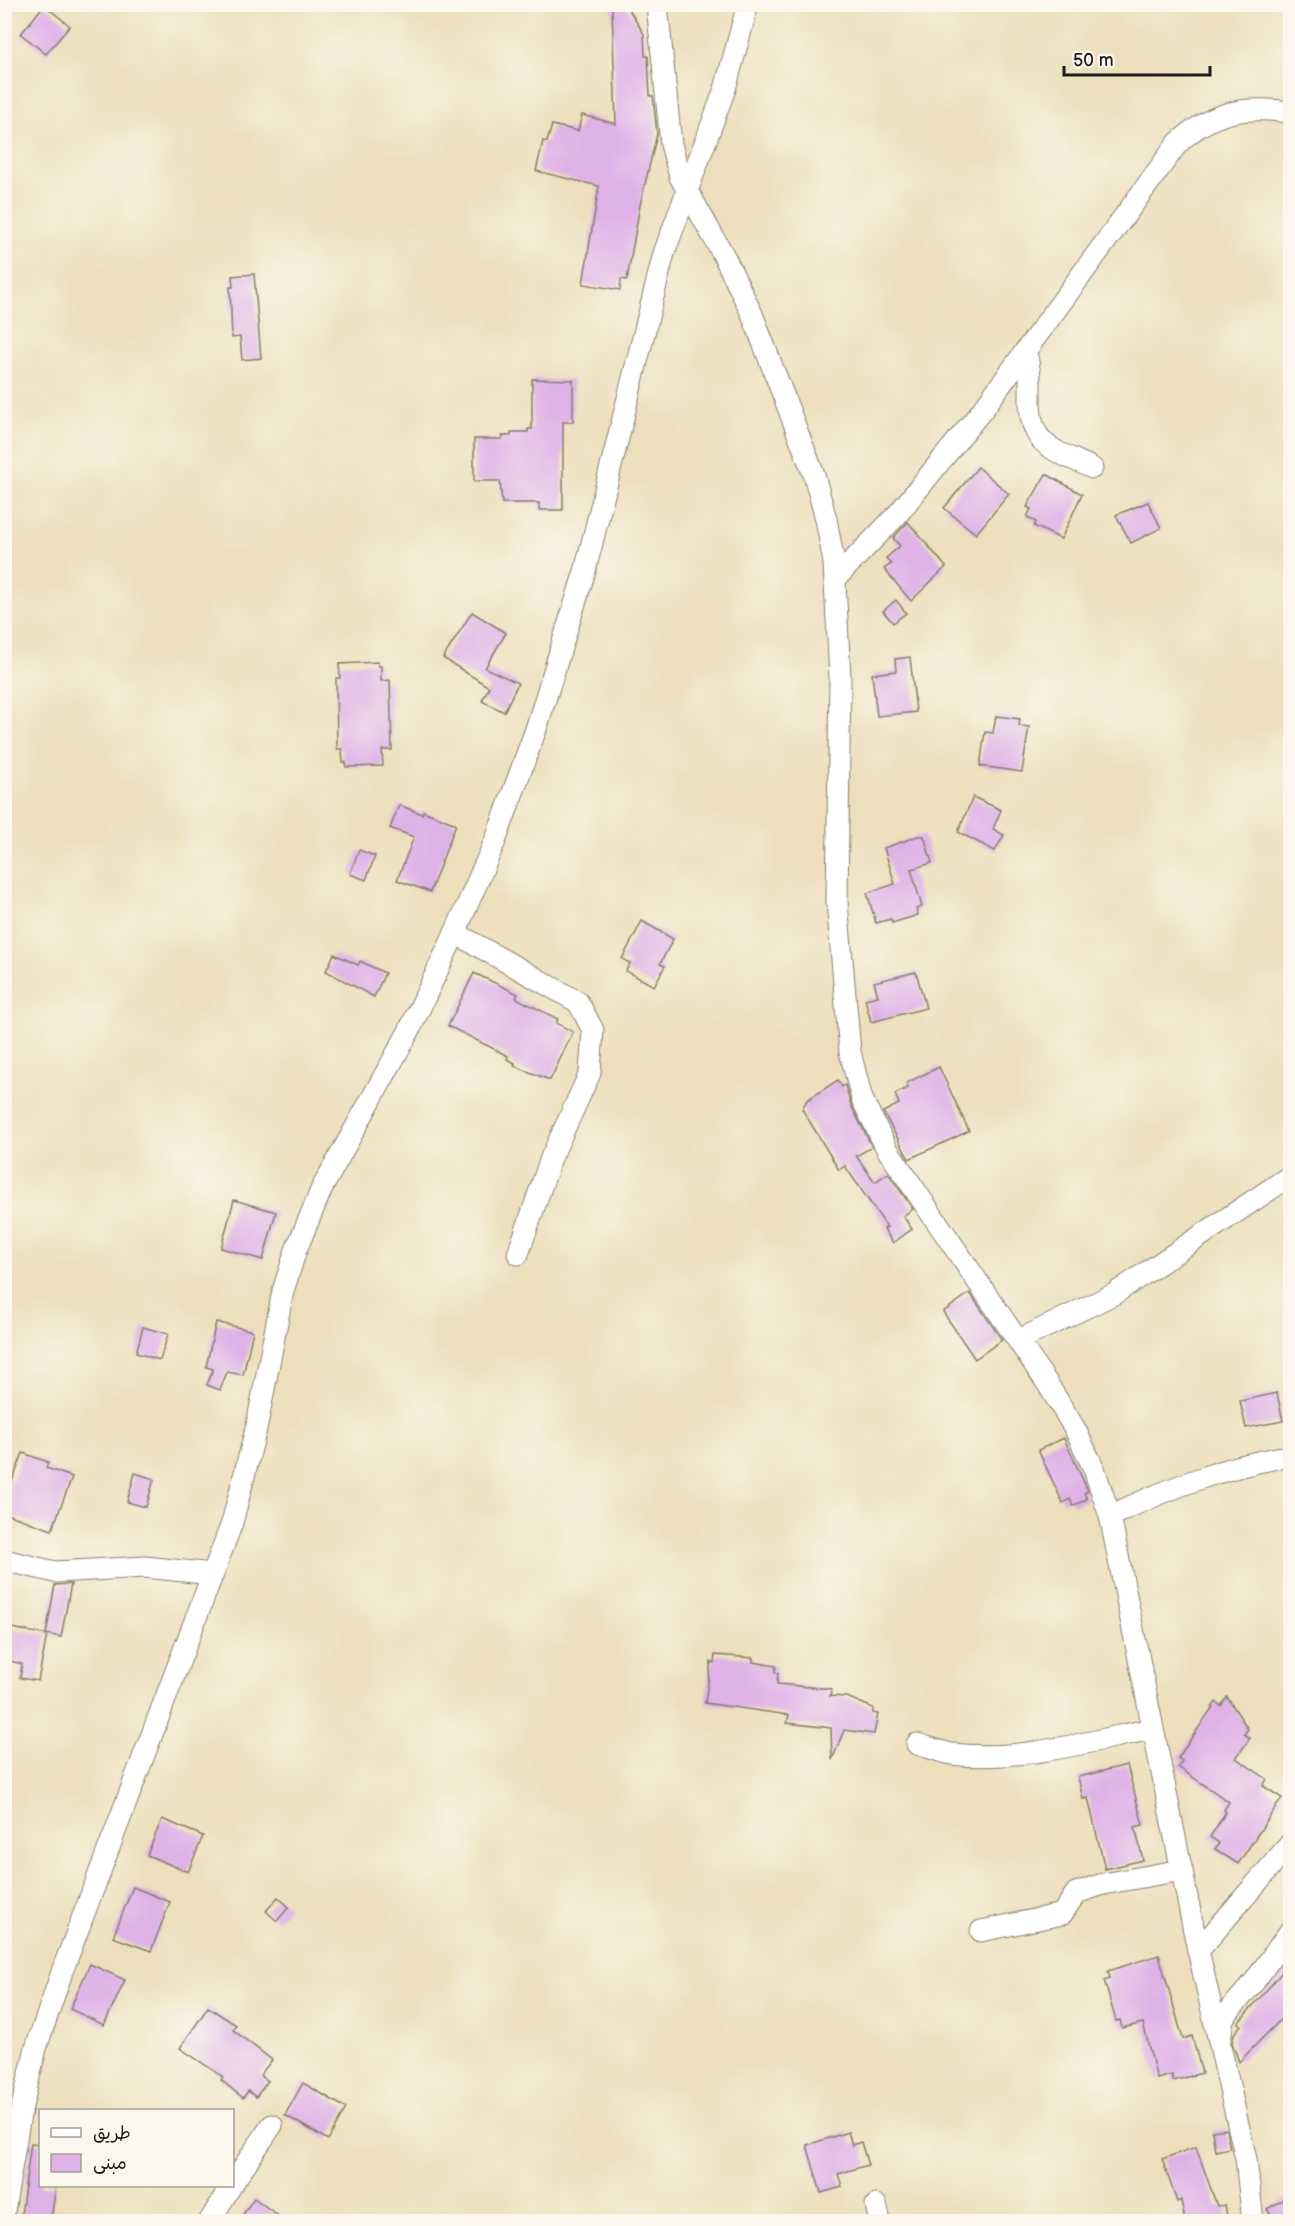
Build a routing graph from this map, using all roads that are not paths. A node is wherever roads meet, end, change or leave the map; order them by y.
1 (657, 4) edge
2 (748, 4) edge
3 (1290, 112) edge
4 (687, 194) junction
5 (1025, 351) junction
6 (1092, 468) dead end
7 (835, 579) junction
8 (455, 933) junction
9 (1290, 1176) edge
10 (518, 1254) dead end
11 (1018, 1340) junction
12 (1290, 1455) edge
13 (1110, 1516) junction
14 (4, 1560) edge
15 (213, 1575) junction
16 (1152, 1729) junction
17 (917, 1744) dead end
18 (1290, 1844) edge
19 (1182, 1870) junction
20 (981, 1930) dead end
21 (1290, 1931) edge
22 (1198, 1952) junction
23 (1219, 2049) junction
24 (272, 2125) dead end
25 (234, 2182) edge
26 (231, 2187) edge
27 (4, 2211) edge
28 (209, 2222) edge
29 (1253, 2222) edge

1 - 4 street
2 - 4 street
3 - 5 street
4 - 7 street
4 - 8 street
5 - 6 street
5 - 7 street
7 - 11 street
8 - 10 street
8 - 15 street
9 - 11 street
11 - 13 street
12 - 13 street
13 - 16 street
14 - 15 street
15 - 27 street
16 - 17 street
16 - 19 street
18 - 22 street
19 - 20 street
19 - 22 street
21 - 23 street
22 - 23 street
23 - 29 street
24 - 25 street
26 - 28 street

